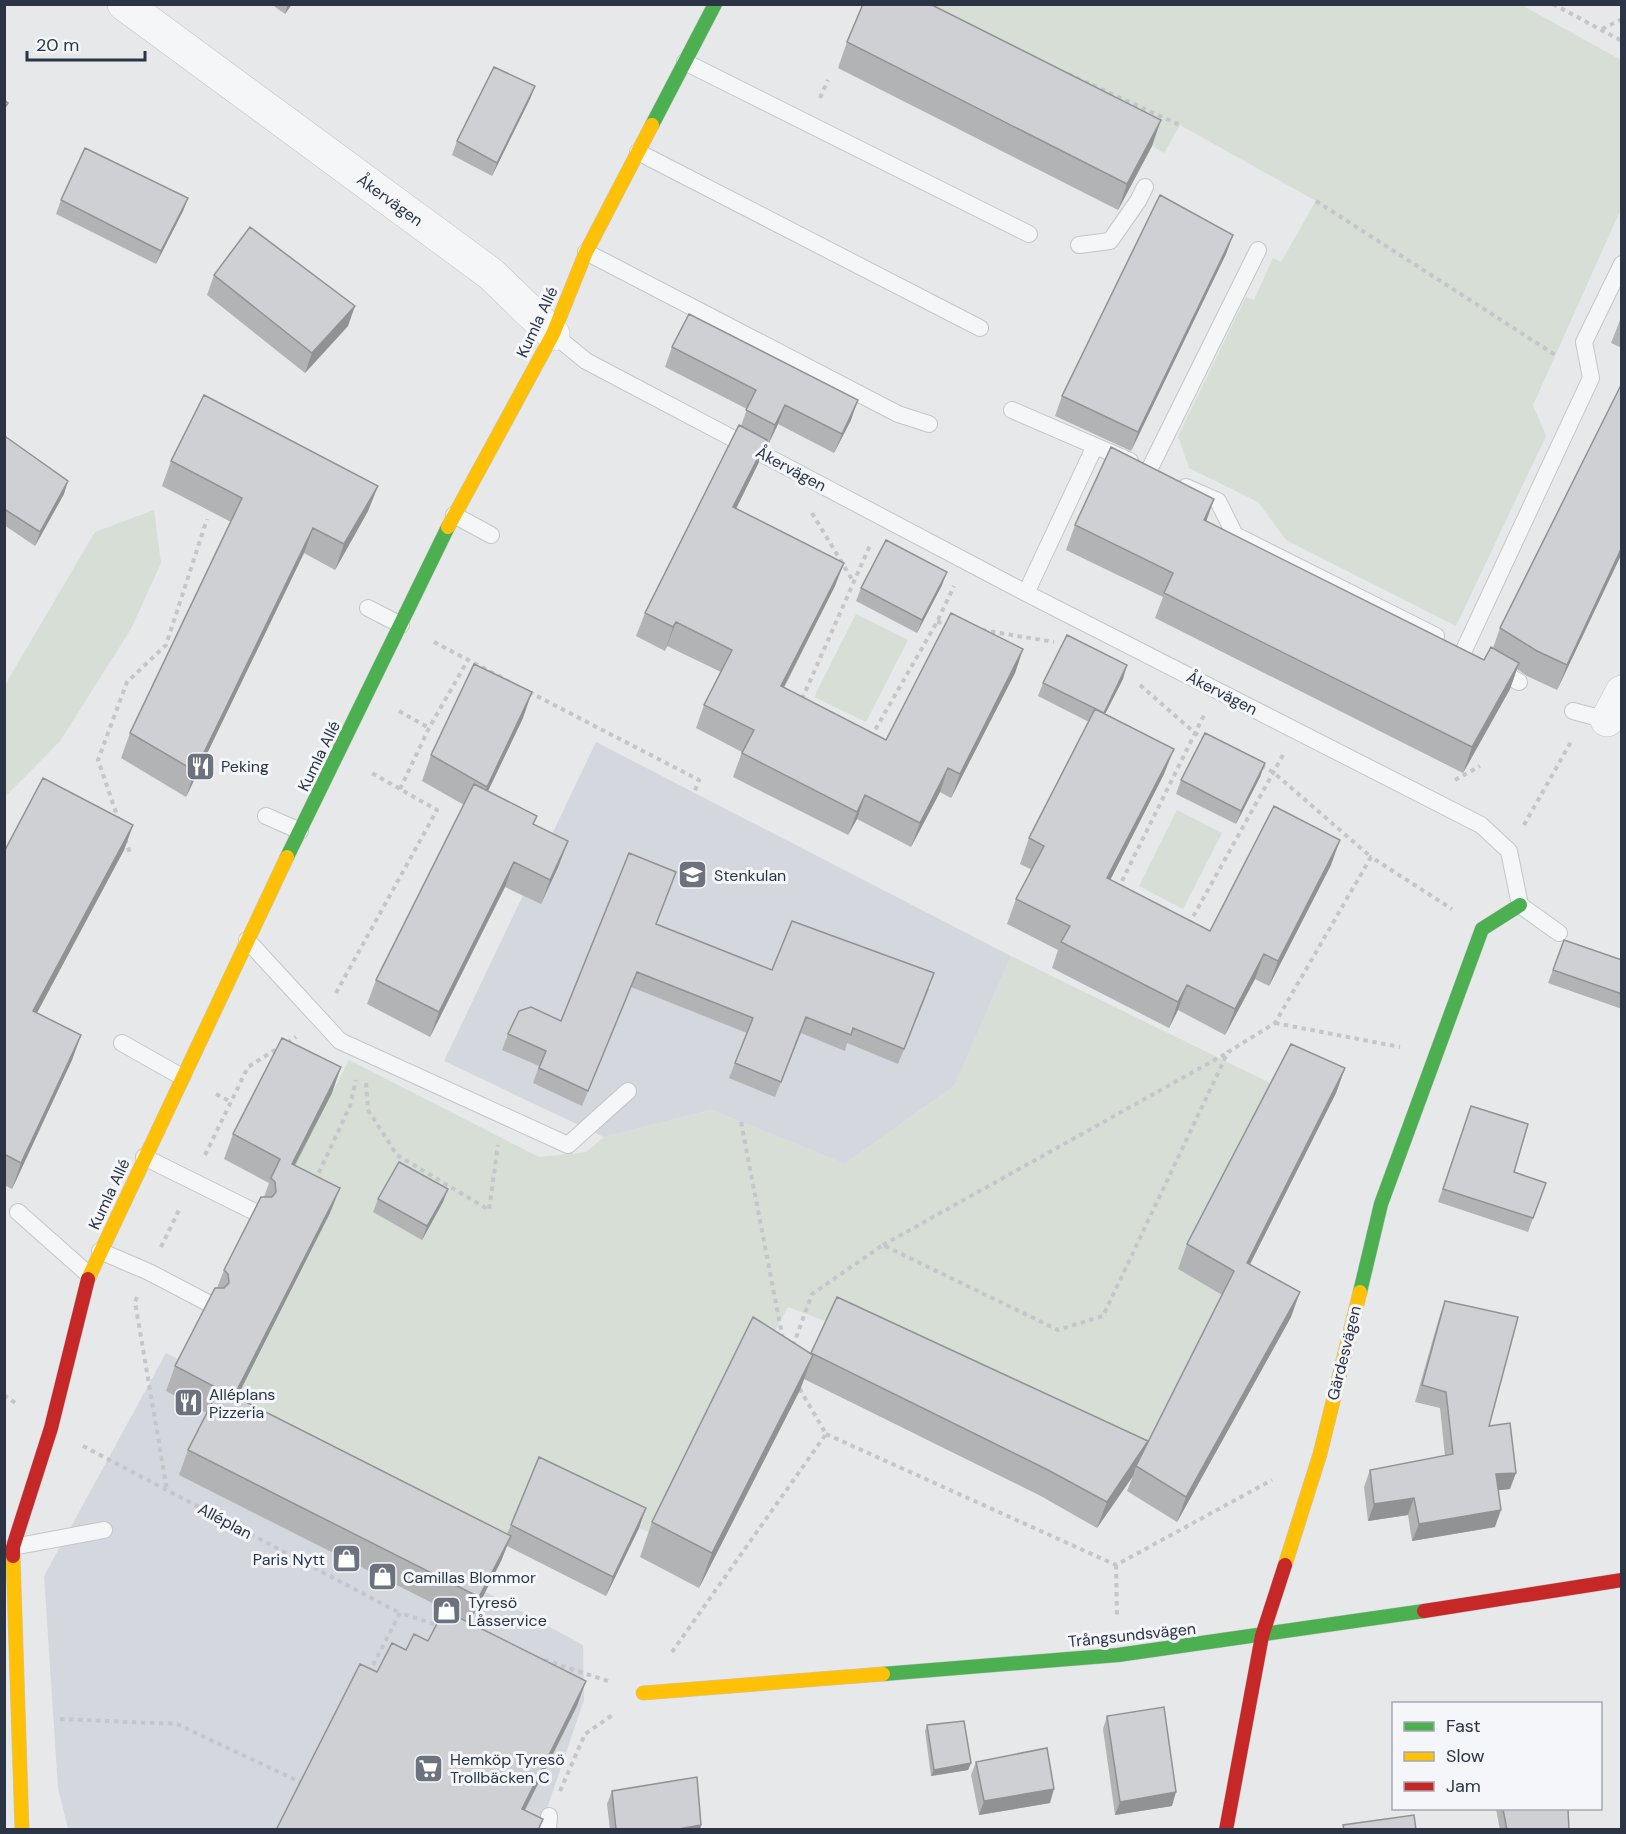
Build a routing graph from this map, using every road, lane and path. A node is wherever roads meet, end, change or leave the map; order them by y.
1 (124, 4) edge
2 (715, 4) edge
3 (1553, 4) edge
4 (1622, 19) edge
5 (1602, 29) junction
6 (1622, 41) edge
7 (685, 62) junction
8 (1063, 72) edge
9 (1180, 124) dead end
10 (638, 152) junction
11 (1145, 186) edge
12 (1316, 201) dead end
13 (1029, 234) dead end
14 (1079, 244) dead end
15 (1258, 250) dead end
16 (586, 252) junction
17 (1622, 264) edge
18 (980, 328) dead end
19 (553, 334) junction
20 (1591, 378) junction
21 (1012, 410) dead end
22 (929, 424) dead end
23 (1095, 446) junction
24 (782, 464) junction
25 (1149, 470) junction
26 (454, 515) junction
27 (883, 518) junction
28 (207, 519) dead end
29 (491, 535) dead end
30 (966, 561) junction
31 (853, 582) junction
32 (1026, 593) junction
33 (368, 608) dead end
34 (937, 622) junction
35 (401, 625) junction
36 (960, 626) edge
37 (971, 628) edge
38 (1063, 644) edge
39 (1464, 650) junction
40 (469, 660) junction
41 (1519, 682) edge
42 (1137, 683) dead end
43 (1216, 690) junction
44 (811, 704) edge
45 (1614, 706) edge
46 (1573, 711) dead end
47 (1296, 731) junction
48 (860, 732) edge
49 (1195, 733) junction
50 (1214, 743) edge
51 (338, 754) junction
52 (1254, 763) edge
53 (1274, 772) junction
54 (400, 789) junction
55 (694, 793) dead end
56 (266, 816) dead end
57 (300, 831) junction
58 (1509, 851) junction
59 (130, 853) edge
60 (1371, 857) junction
61 (1127, 895) edge
62 (1520, 904) junction
63 (1178, 921) edge
64 (1482, 929) junction
65 (1559, 933) dead end
66 (247, 940) junction
67 (321, 1020) junction
68 (1275, 1023) junction
69 (122, 1043) dead end
70 (363, 1051) junction
71 (1228, 1052) junction
72 (1437, 1053) junction
73 (182, 1077) junction
74 (628, 1091) dead end
75 (503, 1115) junction
76 (741, 1122) dead end
77 (144, 1157) junction
78 (193, 1180) junction
79 (310, 1190) edge
80 (18, 1212) dead end
81 (257, 1213) edge
82 (883, 1245) junction
83 (100, 1251) junction
84 (149, 1272) junction
85 (89, 1275) junction
86 (210, 1304) edge
87 (785, 1350) edge
88 (791, 1350) edge
89 (796, 1381) edge
90 (51, 1428) junction
91 (826, 1434) junction
92 (1320, 1454) junction
93 (167, 1490) junction
94 (104, 1530) dead end
95 (7, 1547) edge
96 (1116, 1565) junction
97 (1622, 1580) edge
98 (400, 1613) junction
99 (444, 1628) edge
100 (1263, 1636) junction
101 (1118, 1655) junction
102 (532, 1657) edge
103 (367, 1677) edge
104 (643, 1693) junction
105 (60, 1719) dead end
106 (311, 1788) edge
107 (548, 1823) edge
108 (22, 1830) edge
109 (1226, 1830) edge

1 - 19 street, Åkervägen
2 - 7 street, Kumla Allé
3 - 5 path
4 - 5 path
5 - 6 path
7 - 10 street, Kumla Allé
7 - 13 lane
8 - 9 path
10 - 16 street, Kumla Allé
10 - 18 lane
11 - 14 lane
12 - 20 path
15 - 25 lane
16 - 19 street, Kumla Allé
16 - 22 lane
17 - 20 lane
19 - 24 lane, Åkervägen
19 - 26 street, Kumla Allé
20 - 39 lane
21 - 23 lane
23 - 25 lane
23 - 32 lane
24 - 27 lane, Åkervägen
24 - 31 path
25 - 39 lane
26 - 29 lane
26 - 35 street, Kumla Allé
27 - 30 lane, Åkervägen
27 - 31 path
28 - 59 path
30 - 32 lane, Åkervägen
30 - 34 path
31 - 44 path
32 - 43 lane, Åkervägen
33 - 35 lane
34 - 36 path
34 - 48 path
35 - 40 path
35 - 51 street, Kumla Allé
37 - 38 path
39 - 41 lane
40 - 54 path
40 - 55 path
42 - 49 path
43 - 47 lane, Åkervägen
43 - 49 path
45 - 46 lane
45 - 58 path
47 - 53 path
47 - 58 lane, Åkervägen
49 - 50 path
49 - 61 path
51 - 54 path
51 - 57 street, Kumla Allé
52 - 53 path
53 - 60 path
53 - 63 path
54 - 67 path
56 - 57 lane
57 - 66 street, Kumla Allé
58 - 62 lane
60 - 64 path
60 - 68 path
62 - 64 street
62 - 65 lane
64 - 72 street, Gärdesvägen
66 - 67 lane
66 - 73 street, Kumla Allé
67 - 70 lane
67 - 78 path
68 - 71 path
68 - 72 path
69 - 73 lane
70 - 75 lane
70 - 75 path
70 - 79 path
71 - 82 path
71 - 82 path
72 - 92 street, Gärdesvägen
73 - 77 street, Kumla Allé
74 - 75 lane
76 - 87 path
77 - 78 lane
77 - 83 street, Kumla Allé
78 - 81 lane
78 - 84 path
80 - 85 lane
82 - 88 path
83 - 84 lane
83 - 85 street, Kumla Allé
84 - 86 lane
84 - 93 path
85 - 90 street, Kumla Allé
89 - 91 path
90 - 93 path, Alléplan
90 - 95 street, Kumla Allé
91 - 96 path
91 - 104 path
92 - 96 path
92 - 100 street, Gärdesvägen
93 - 98 path, Alléplan
94 - 95 lane
95 - 108 street, Kumla Allé
96 - 101 path
97 - 100 street, Trångsundsvägen
98 - 99 path, Alléplan
98 - 103 path
100 - 101 street, Trångsundsvägen
100 - 109 street, Gärdesvägen
101 - 104 street, Trångsundsvägen
102 - 104 path
104 - 107 path
105 - 106 path

